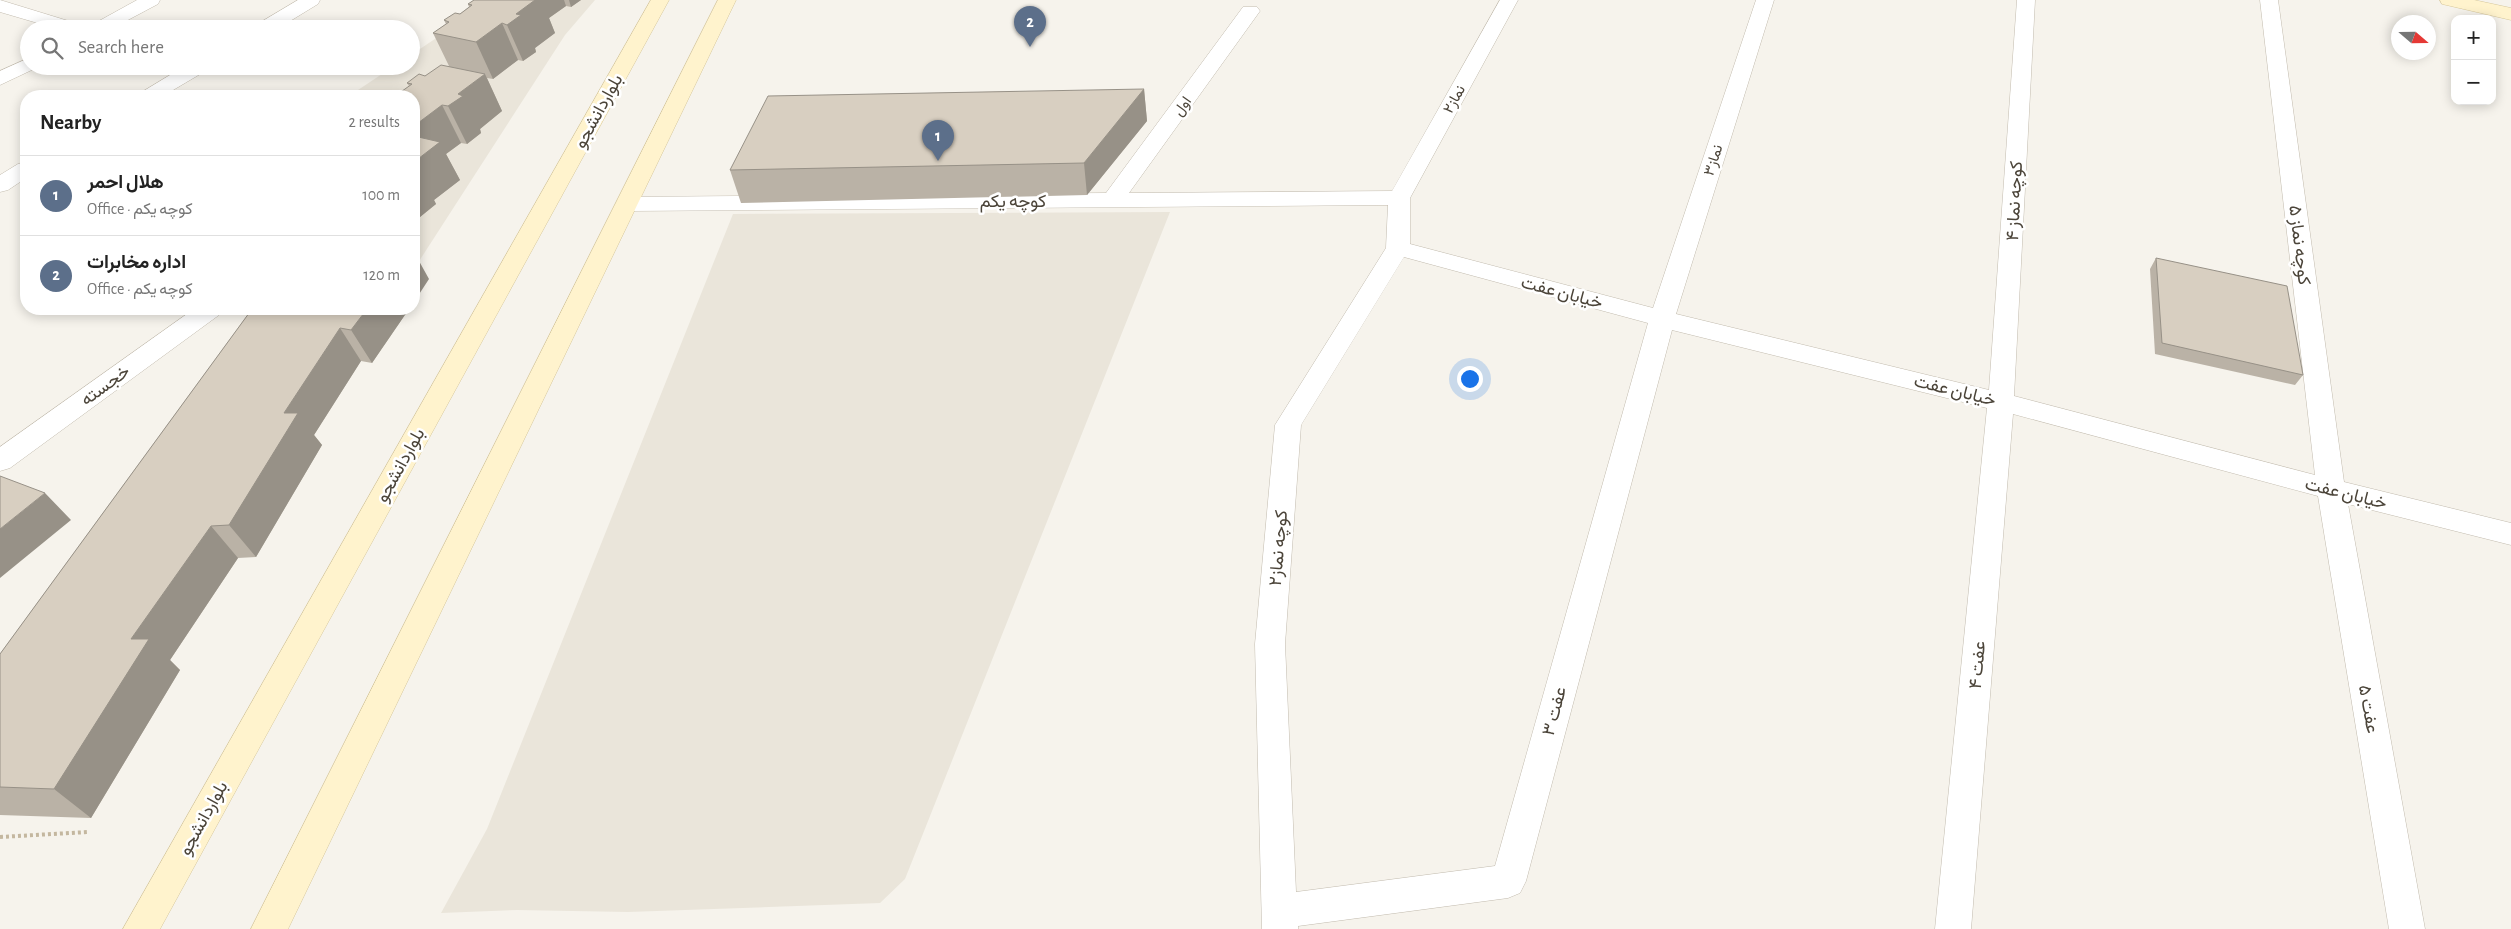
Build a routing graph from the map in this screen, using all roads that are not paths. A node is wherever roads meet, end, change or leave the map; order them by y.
1 (151, 0) edge
2 (311, 0) edge
3 (660, 0) edge
4 (727, 0) edge
5 (1509, 0) edge
6 (1765, 0) edge
7 (2026, 0) edge
8 (2270, 0) edge
9 (2449, 0) edge
10 (0, 6) edge
11 (1250, 12) dead end
12 (2511, 14) edge
13 (49, 20) edge
14 (113, 20) edge
15 (278, 20) edge
16 (20, 69) edge
17 (185, 75) edge
18 (0, 79) edge
19 (159, 90) edge
20 (20, 173) edge
21 (0, 185) edge
22 (1399, 198) junction
23 (1113, 200) junction
24 (627, 204) junction
25 (1398, 248) junction
26 (202, 315) edge
27 (1662, 319) junction
28 (2002, 402) junction
29 (0, 461) edge
30 (2331, 489) junction
31 (2511, 534) edge
32 (1279, 920) edge
33 (141, 929) edge
34 (270, 929) edge
35 (1953, 929) edge
36 (2407, 929) edge

1 - 14 street
2 - 15 street
3 - 33 main road, بلواردانشجو
4 - 24 main road
5 - 22 street, نماز۲
6 - 27 street, نماز۳
7 - 28 street, کوچه نماز ۴
8 - 30 street, کوچه نماز ۵
9 - 12 main road
10 - 13 street
11 - 23 street, اول
16 - 18 street
17 - 19 street
20 - 21 street
22 - 23 street, کوچه یکم
22 - 25 street
23 - 24 street, کوچه یکم
24 - 34 main road
25 - 27 street, خیابان عفت
25 - 32 street, کوچه نماز۲
26 - 29 street, خجسته
27 - 28 street, خیابان عفت
27 - 32 street, عفت ۳
28 - 30 street, خیابان عفت
28 - 35 street, عفت ۴
30 - 31 street, خیابان عفت
30 - 36 street, عفت ۵

